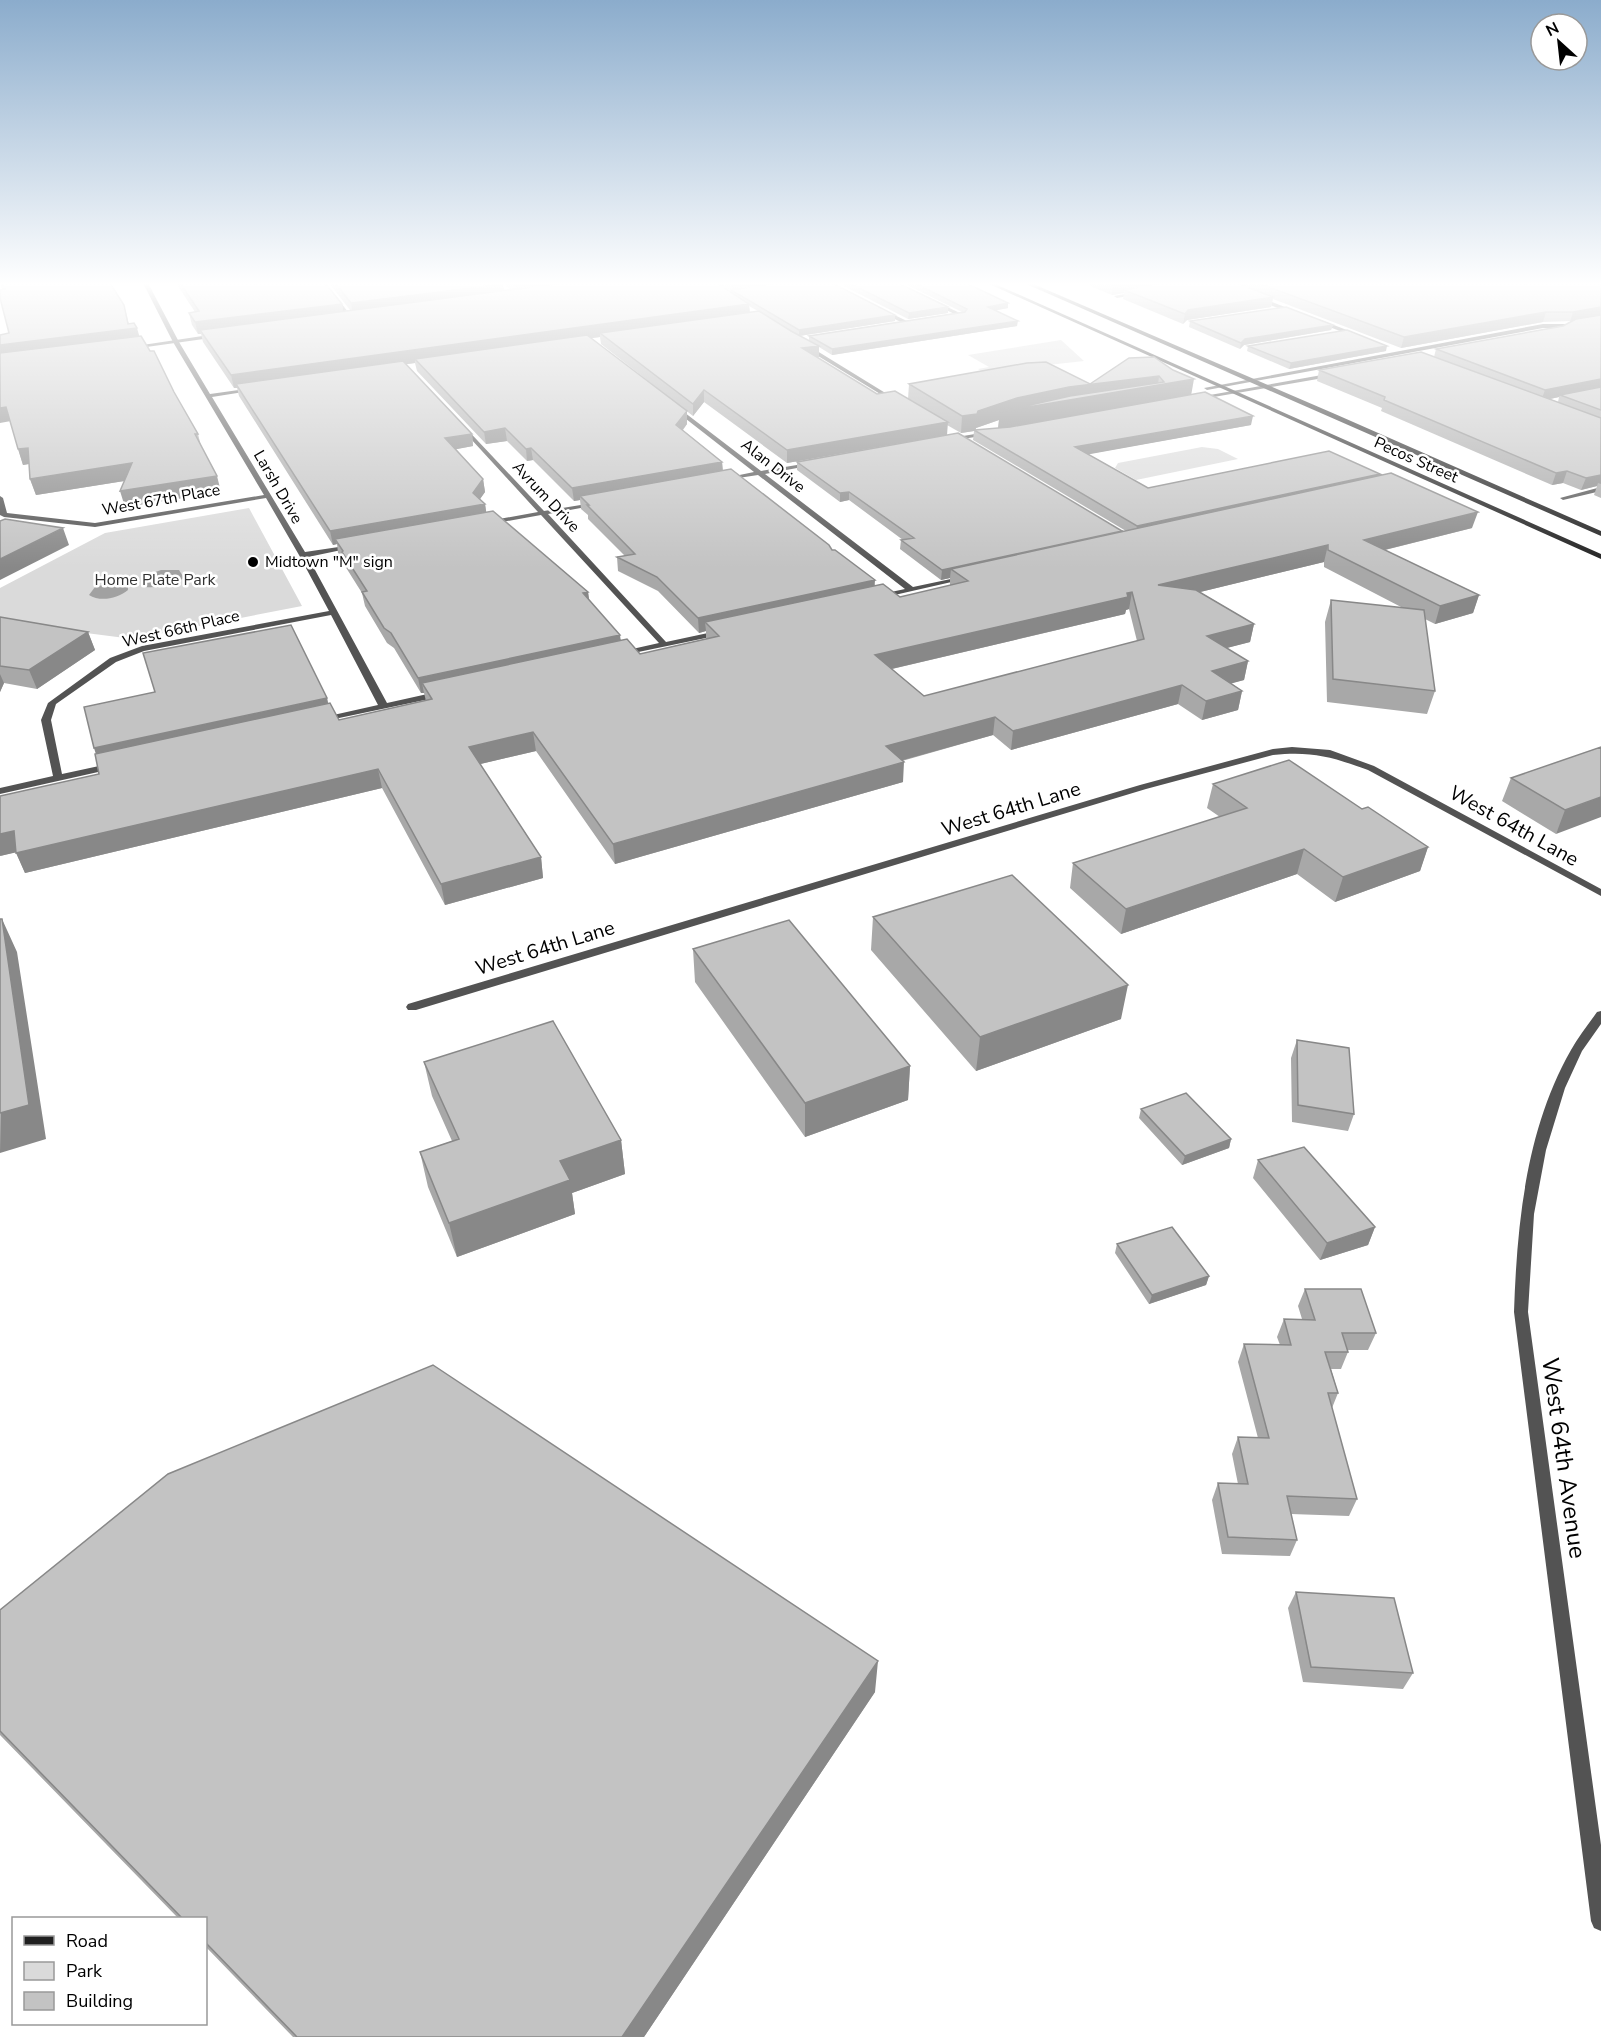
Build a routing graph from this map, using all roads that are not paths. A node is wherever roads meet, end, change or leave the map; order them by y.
1 (198, 378) edge
2 (858, 378) edge
3 (1200, 378) edge
4 (1246, 378) edge
5 (1261, 378) edge
6 (1312, 378) edge
7 (1251, 380) junction
8 (1218, 386) junction
9 (1266, 386) junction
10 (262, 388) edge
11 (1197, 390) dead end
12 (1232, 392) junction
13 (209, 396) junction
14 (1189, 399) edge
15 (668, 402) edge
16 (900, 404) edge
17 (458, 422) edge
18 (988, 427) edge
19 (944, 430) edge
20 (998, 433) edge
21 (956, 437) junction
22 (944, 439) edge
23 (966, 443) edge
24 (817, 462) edge
25 (759, 473) junction
26 (714, 481) edge
27 (1601, 489) edge
28 (268, 496) junction
29 (0, 498) edge
30 (1563, 498) dead end
31 (611, 500) edge
32 (543, 513) junction
33 (474, 525) edge
34 (1601, 534) edge
35 (360, 545) edge
36 (303, 555) junction
37 (1601, 557) edge
38 (980, 574) edge
39 (911, 590) junction
40 (866, 600) edge
41 (334, 612) junction
42 (732, 630) edge
43 (664, 645) junction
44 (610, 656) edge
45 (452, 692) edge
46 (384, 706) junction
47 (314, 722) edge
48 (128, 763) edge
49 (58, 778) junction
50 (0, 791) edge
51 (1601, 893) edge
52 (412, 1007) dead end
53 (1601, 1015) edge
54 (1601, 1921) edge

1 - 13 street, Larsh Drive
2 - 16 street
3 - 8 main road, Pecos Street
4 - 7 main road, Pecos Street
5 - 7 street
6 - 9 street
7 - 8 street
7 - 9 main road, Pecos Street
8 - 11 street
8 - 12 main road, Pecos Street
9 - 12 street
9 - 34 main road, Pecos Street
10 - 13 street
12 - 14 street
12 - 37 main road, Pecos Street
13 - 28 street, Larsh Drive
15 - 25 street, Alan Drive
17 - 32 street, Avrum Drive
18 - 21 street
19 - 21 street
20 - 21 street
21 - 22 street
21 - 23 street
24 - 25 street
25 - 26 street
25 - 39 street, Alan Drive
27 - 30 street
28 - 29 street, West 67th Place
28 - 36 street, Larsh Drive
31 - 32 street
32 - 33 street
32 - 43 street, Avrum Drive
35 - 36 street
36 - 41 street, Larsh Drive
38 - 39 street
39 - 40 street
41 - 46 street, Larsh Drive
41 - 49 street, West 66th Place
42 - 43 street
43 - 44 street
45 - 46 street
46 - 47 street
48 - 49 street
49 - 50 street
51 - 52 street, West 64th Lane
53 - 54 street, West 64th Avenue

